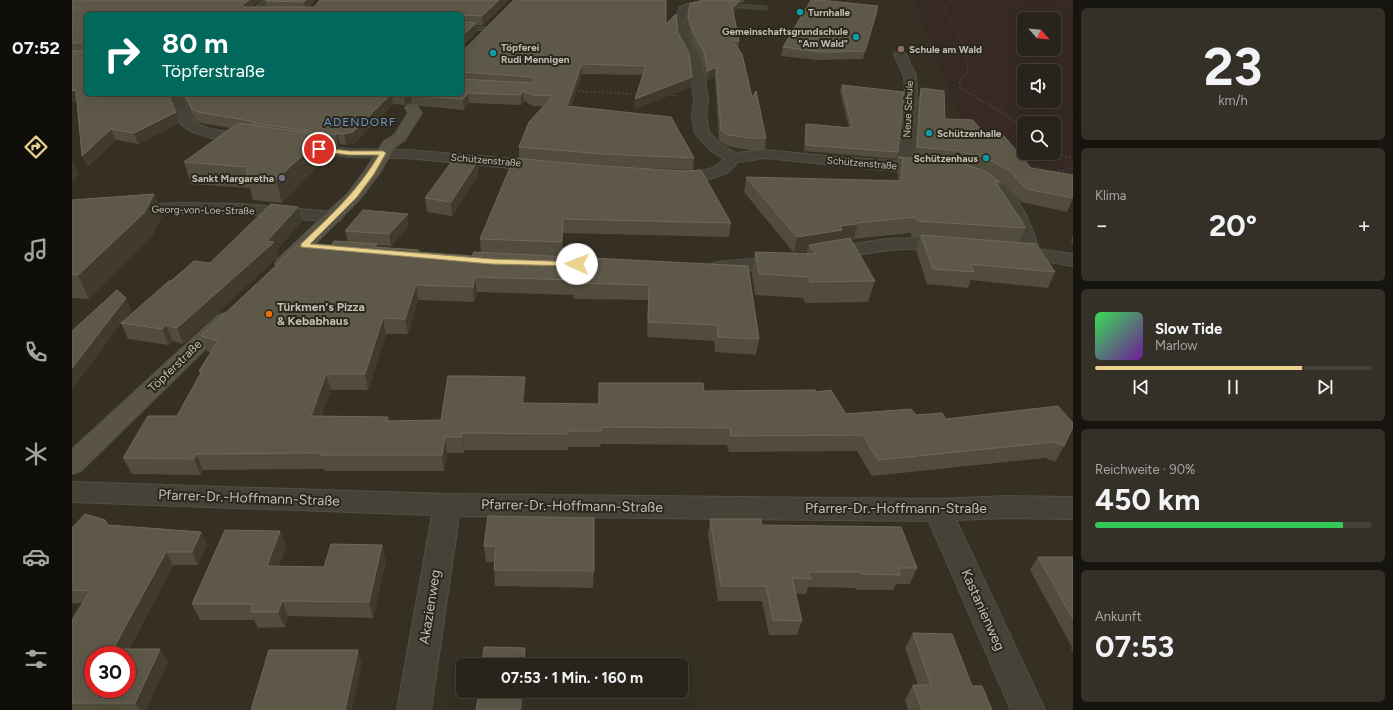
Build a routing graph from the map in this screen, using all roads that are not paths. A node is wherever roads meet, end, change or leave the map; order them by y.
1 (267, 0) edge
2 (703, 4) joint
3 (766, 8) dead end
4 (254, 12) edge
5 (496, 19) edge
6 (464, 27) edge
7 (486, 29) junction
8 (477, 39) edge
9 (900, 54) dead end
10 (176, 96) edge
11 (421, 96) edge
12 (261, 141) edge
13 (283, 144) edge
14 (386, 148) junction
15 (733, 158) junction
16 (558, 167) edge
17 (904, 167) junction
18 (940, 170) edge
19 (966, 174) edge
20 (662, 176) edge
21 (72, 212) edge
22 (334, 217) junction
23 (304, 246) junction
24 (964, 247) edge
25 (328, 248) edge
26 (1001, 250) edge
27 (1031, 252) junction
28 (1073, 260) edge
29 (700, 269) edge
30 (270, 277) edge
31 (242, 303) edge
32 (72, 464) edge
33 (72, 492) edge
34 (447, 504) junction
35 (1073, 508) edge
36 (938, 510) junction
37 (414, 710) edge
38 (1028, 710) edge

1 - 4 street
2 - 3 lane
2 - 15 street
5 - 7 main road
6 - 7 lane
7 - 8 main road
9 - 17 street, Neue Schule
10 - 12 street
11 - 14 main road
13 - 14 street, Schützenstraße
14 - 16 street, Schützenstraße
14 - 22 main road
15 - 17 street, Schützenstraße
15 - 20 street
17 - 18 street, Schützenstraße
19 - 27 street
21 - 22 street, Georg-von-Loe-Straße
22 - 23 main road
23 - 25 street
23 - 30 main road
24 - 29 street
26 - 27 street
27 - 28 street
31 - 32 main road, Töpferstraße
33 - 34 street, Pfarrer-Dr.-Hoffmann-Straße
34 - 36 street, Pfarrer-Dr.-Hoffmann-Straße
34 - 37 street, Akazienweg
35 - 36 street, Pfarrer-Dr.-Hoffmann-Straße
36 - 38 street, Kastanienweg

